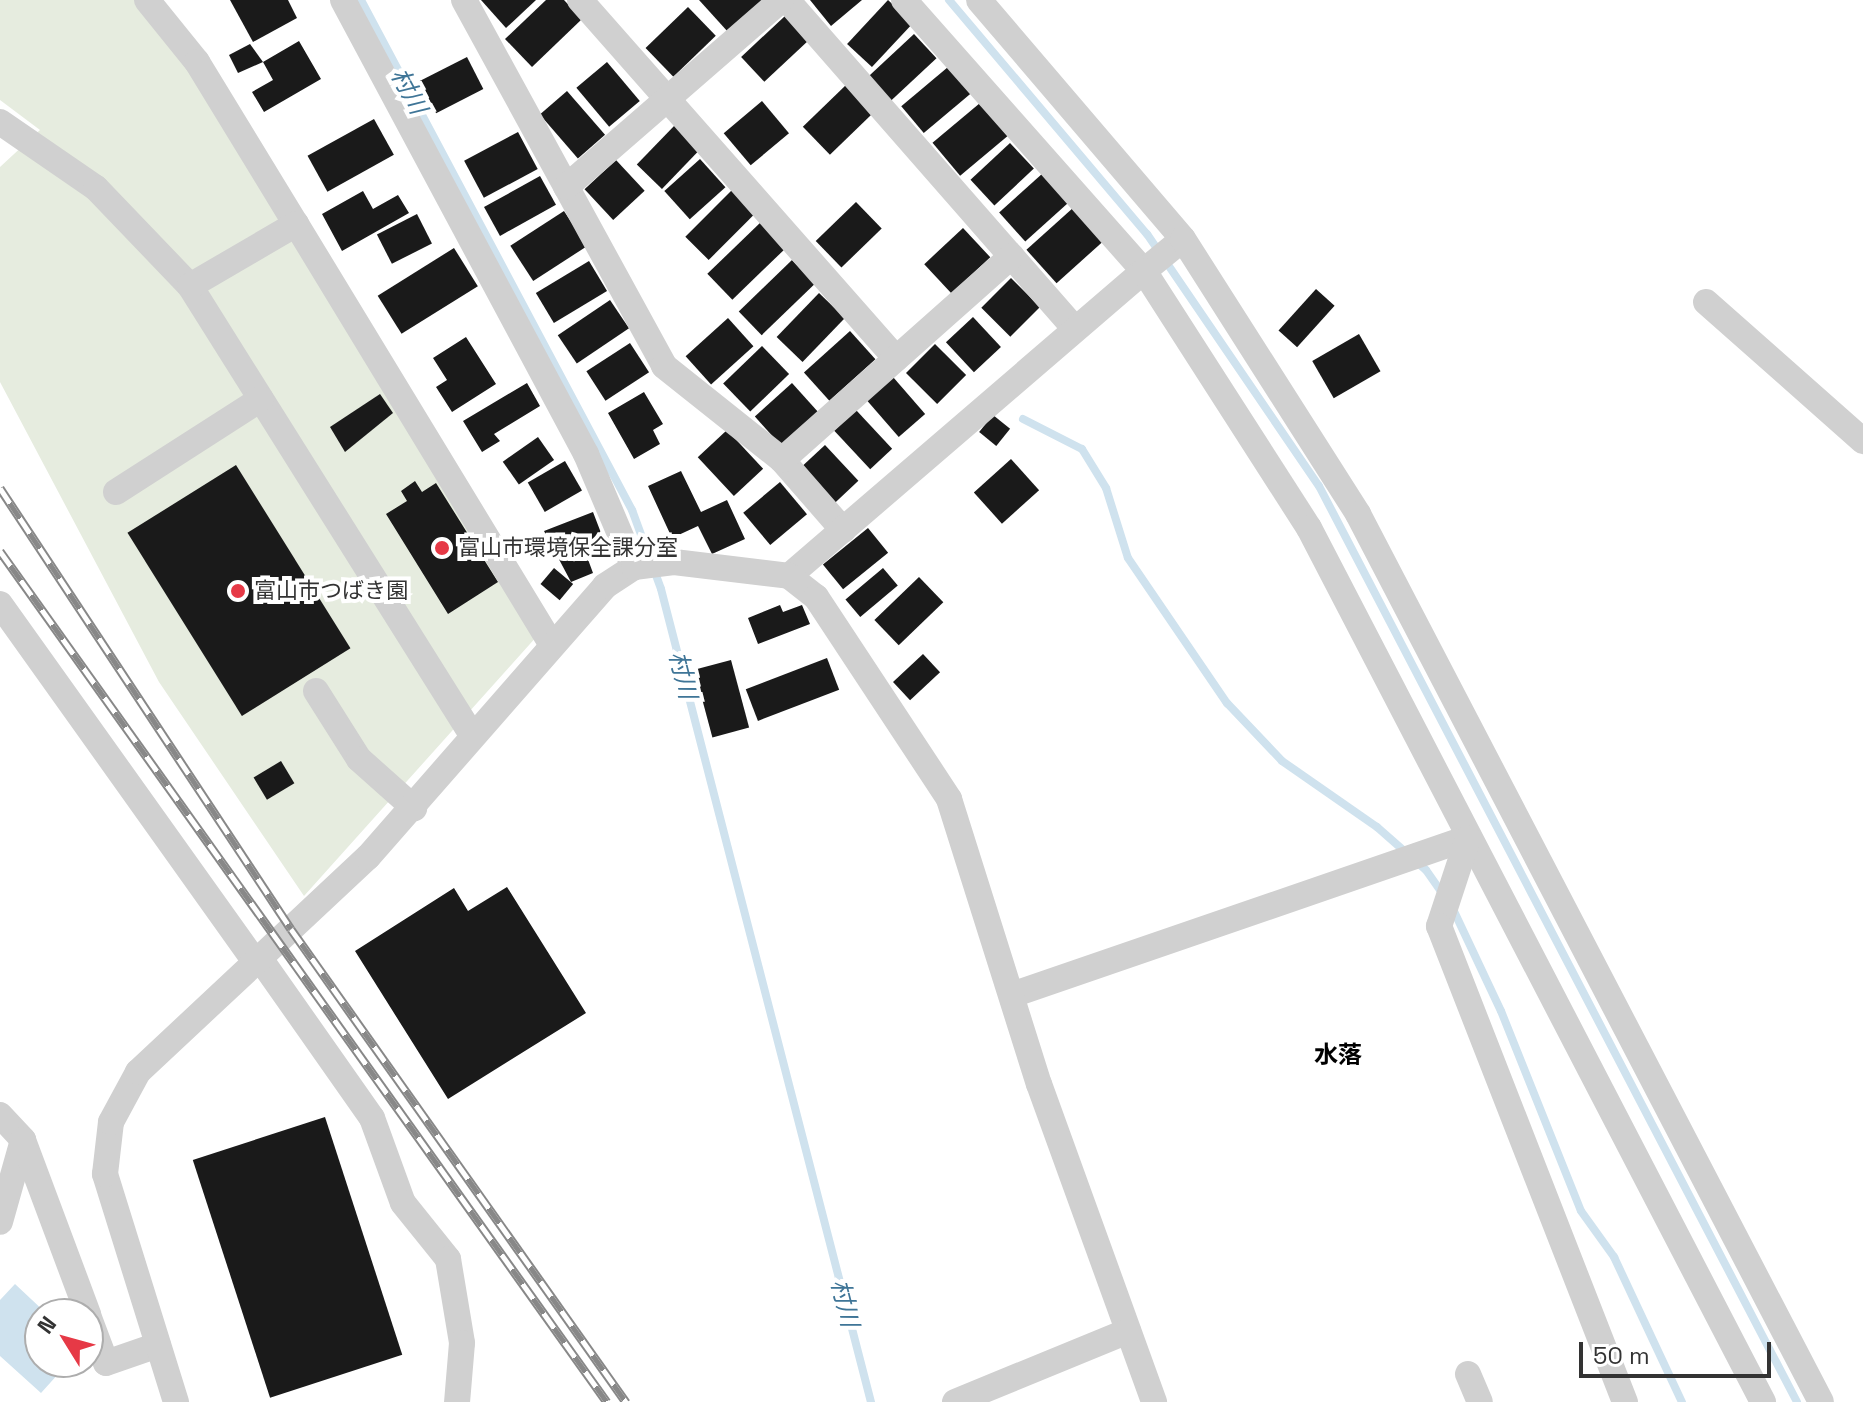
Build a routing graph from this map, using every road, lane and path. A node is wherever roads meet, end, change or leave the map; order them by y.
1 (147, 0) edge
2 (343, 0) edge
3 (464, 0) edge
4 (580, 0) edge
5 (781, 0) edge
6 (787, 0) edge
7 (904, 0) edge
8 (979, 0) edge
9 (667, 99) junction
10 (0, 122) edge
11 (566, 187) junction
12 (296, 224) junction
13 (1183, 239) junction
14 (1012, 256) junction
15 (1144, 271) junction
16 (190, 286) junction
17 (1706, 302) dead end
18 (1075, 329) junction
19 (896, 358) junction
20 (261, 399) junction
21 (1863, 441) edge
22 (782, 460) junction
23 (116, 492) dead end
24 (843, 530) junction
25 (635, 567) junction
26 (789, 576) junction
27 (0, 604) edge
28 (551, 643) junction
29 (316, 691) dead end
30 (472, 735) junction
31 (414, 808) junction
32 (1468, 838) junction
33 (259, 962) junction
34 (1012, 995) junction
35 (0, 1115) edge
36 (23, 1140) junction
37 (0, 1222) edge
38 (82, 1298) edge
39 (1128, 1331) junction
40 (158, 1345) junction
41 (104, 1358) edge
42 (1468, 1374) dead end
43 (176, 1402) edge
44 (457, 1402) edge
45 (955, 1402) edge
46 (1154, 1402) edge
47 (1480, 1402) edge
48 (1625, 1402) edge
49 (1763, 1402) edge
50 (1821, 1402) edge

1 - 12 street
2 - 25 street
3 - 11 street
4 - 9 street
5 - 9 street
6 - 14 street
7 - 15 street
8 - 13 street
9 - 11 street
9 - 19 street
10 - 16 street
11 - 22 street
12 - 16 street
12 - 28 street
13 - 15 street
13 - 50 street
14 - 18 street
14 - 19 street
15 - 18 street
15 - 32 street
16 - 20 street
17 - 21 street
18 - 24 street
19 - 22 street
20 - 23 street
20 - 30 street
22 - 24 street
24 - 26 street
25 - 26 street
25 - 28 street
26 - 34 street
27 - 33 street
28 - 30 street
29 - 31 street
30 - 31 street
31 - 33 street
32 - 34 street
32 - 48 street
32 - 49 street
33 - 40 street
33 - 44 street
34 - 39 street
35 - 36 street
36 - 37 street
36 - 38 street
39 - 45 street
39 - 46 street
40 - 41 street
40 - 43 street
42 - 47 street

